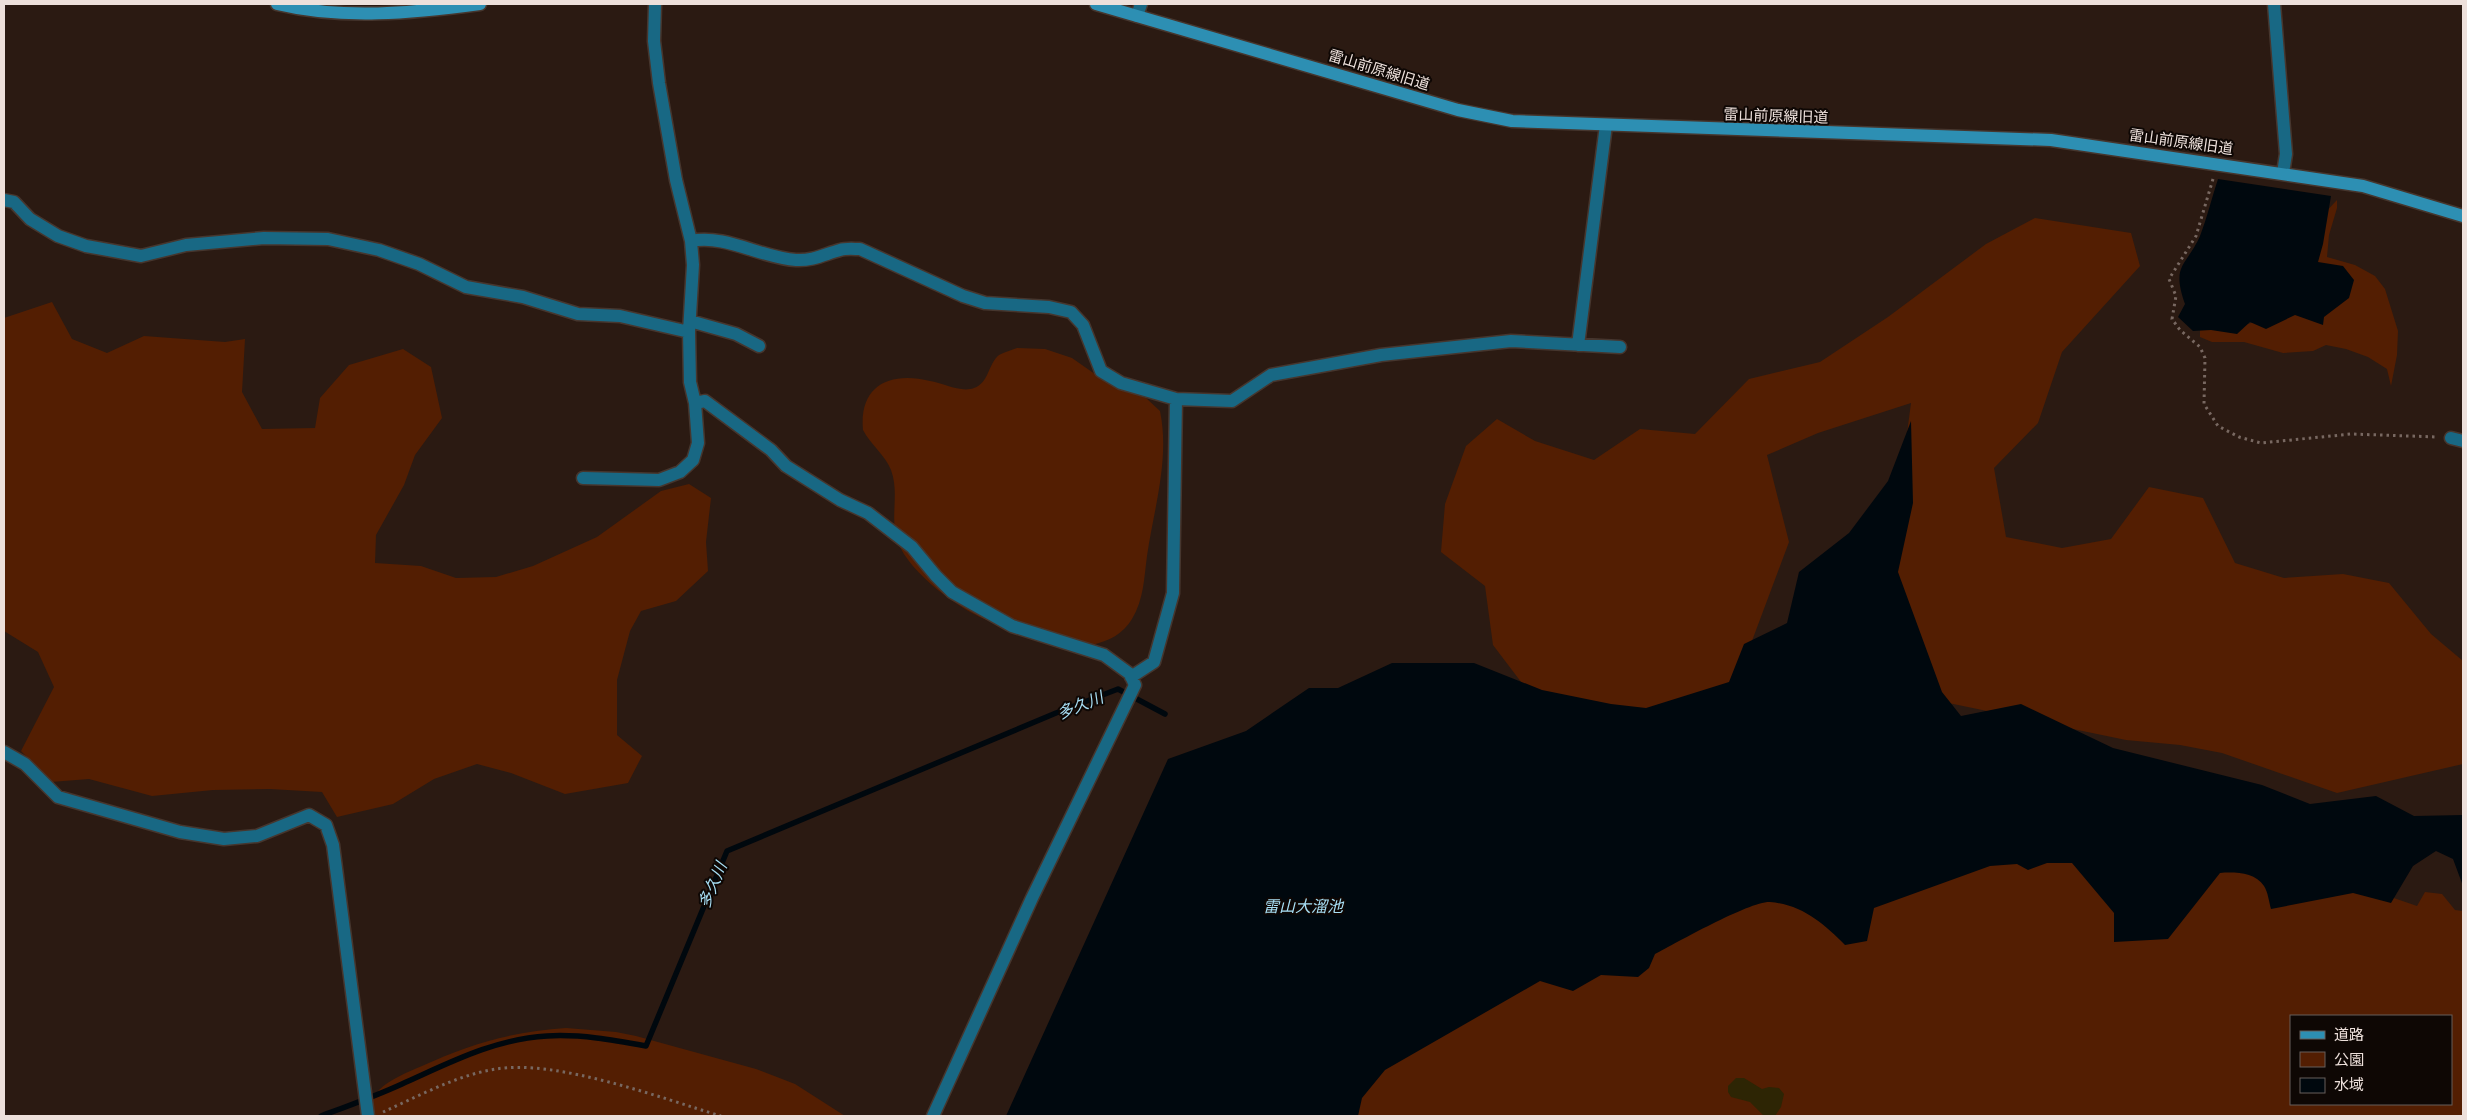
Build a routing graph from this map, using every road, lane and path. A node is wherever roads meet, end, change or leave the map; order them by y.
1 (277, 4) edge
2 (480, 4) edge
3 (655, 4) edge
4 (1096, 4) edge
5 (2274, 4) edge
6 (312, 6) edge
7 (1139, 10) edge
8 (1606, 125) junction
9 (2218, 165) junction
10 (2283, 173) junction
11 (4, 200) edge
12 (2463, 216) edge
13 (691, 241) junction
14 (690, 327) junction
15 (1578, 345) junction
16 (759, 346) dead end
17 (1620, 347) dead end
18 (1176, 399) junction
19 (694, 403) junction
20 (2457, 440) edge
21 (583, 478) dead end
22 (1133, 681) junction
23 (4, 752) edge
24 (382, 1112) dead end
25 (368, 1116) edge
26 (721, 1116) edge
27 (933, 1116) edge

1 - 6 street
2 - 6 street
3 - 13 street
4 - 7 street, 雷山前原線旧道
5 - 10 street
7 - 8 street, 雷山前原線旧道
8 - 9 street, 雷山前原線旧道
8 - 15 street
9 - 10 street, 雷山前原線旧道
9 - 20 path
10 - 12 street, 雷山前原線旧道
11 - 14 street
13 - 14 street
13 - 18 street
14 - 16 street
14 - 19 street
15 - 17 street
15 - 18 street
18 - 22 street
19 - 21 street
19 - 22 street
22 - 27 street
23 - 25 street
24 - 26 path

